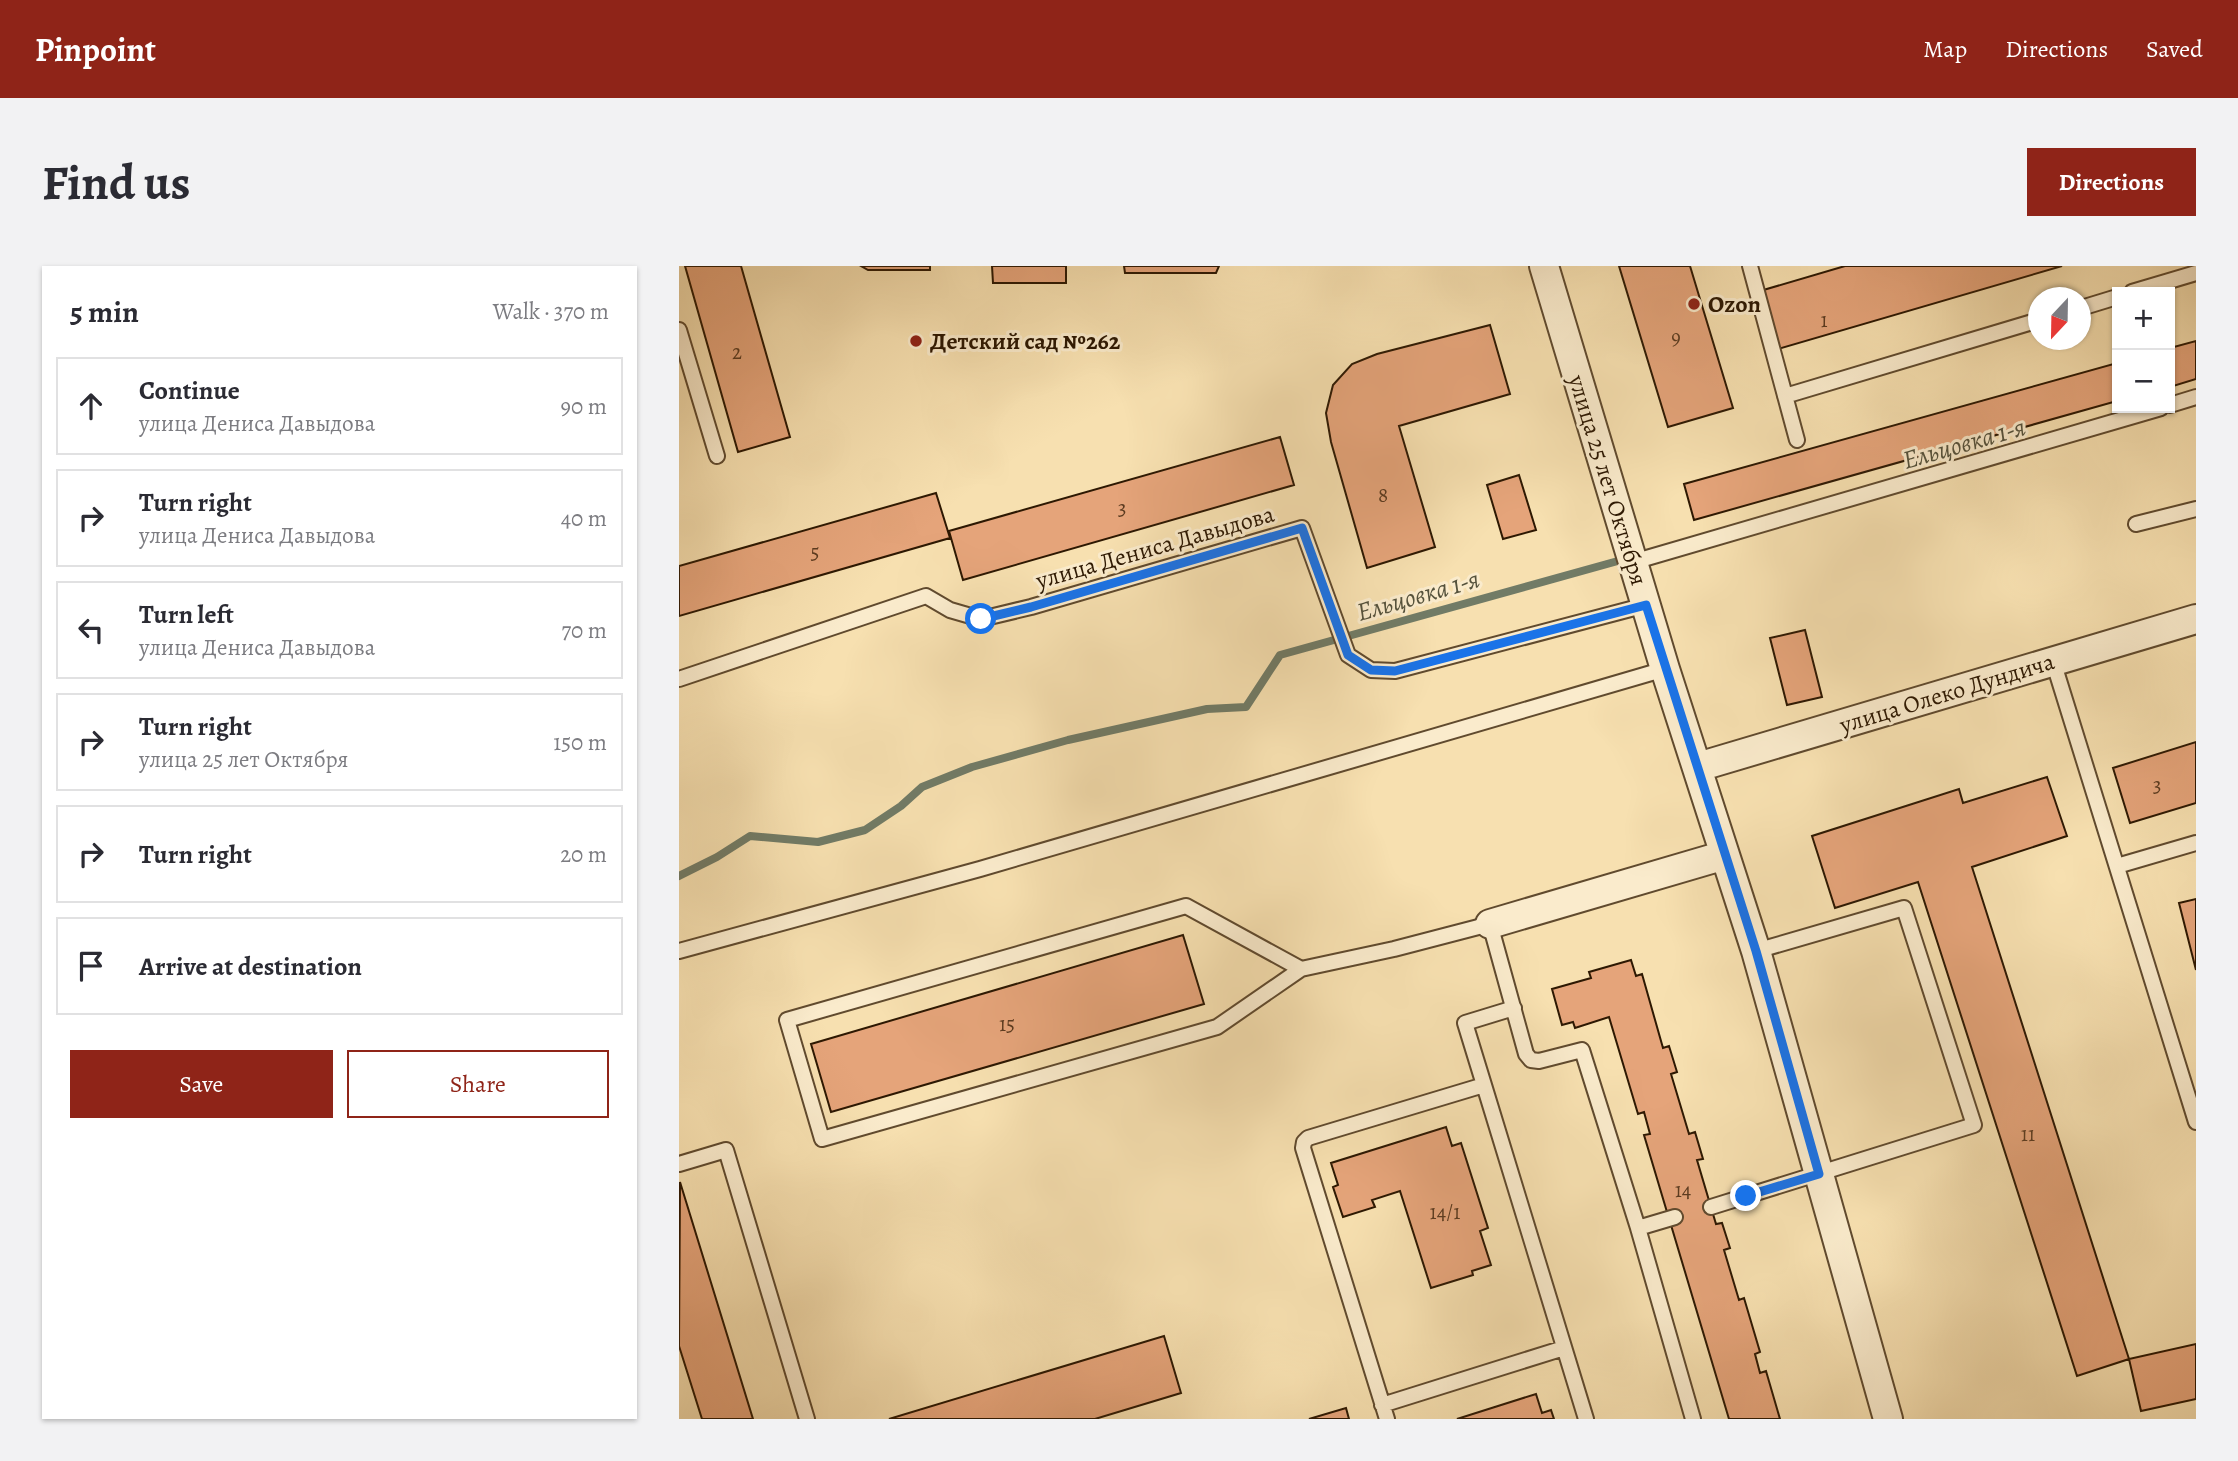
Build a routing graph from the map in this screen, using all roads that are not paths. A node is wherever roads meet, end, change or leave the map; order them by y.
1 (1750, 266) edge
2 (1550, 267) edge
3 (2196, 273) edge
4 (2150, 287) edge
5 (2112, 299) edge
6 (2091, 305) edge
7 (2028, 323) edge
8 (679, 330) edge
9 (1786, 396) junction
10 (2196, 397) edge
11 (2175, 403) edge
12 (2144, 413) edge
13 (1797, 440) dead end
14 (717, 456) dead end
15 (2196, 509) edge
16 (2136, 524) dead end
17 (1633, 562) junction
18 (1646, 605) junction
19 (2196, 619) edge
20 (2053, 661) junction
21 (1665, 669) junction
22 (679, 679) edge
23 (1698, 767) junction
24 (2196, 843) edge
25 (1725, 855) junction
26 (2117, 866) junction
27 (1490, 924) junction
28 (679, 951) edge
29 (1756, 951) junction
30 (1301, 969) junction
31 (1514, 1008) junction
32 (1484, 1085) junction
33 (2196, 1122) edge
34 (679, 1164) edge
35 (1819, 1174) junction
36 (1711, 1206) dead end
37 (1675, 1217) dead end
38 (1638, 1228) junction
39 (1564, 1348) junction
40 (1384, 1412) edge
41 (807, 1419) edge
42 (1586, 1419) edge
43 (1693, 1419) edge
44 (1888, 1419) edge

1 - 9 lane
2 - 17 street, улица 25 лет Октября
3 - 4 lane
5 - 6 lane
7 - 9 lane
8 - 14 lane
9 - 13 lane
10 - 11 lane
12 - 17 lane
15 - 16 lane
17 - 18 street, улица 25 лет Октября
18 - 21 street, улица 25 лет Октября
18 - 22 lane, улица Дениса Давыдова
19 - 20 street, улица Олеко Дундича
20 - 23 street, улица Олеко Дундича
20 - 26 lane
21 - 23 street, улица 25 лет Октября
21 - 28 lane
23 - 25 street, улица 25 лет Октября
24 - 26 lane
25 - 27 street
25 - 29 street, улица 25 лет Октября
26 - 33 lane
27 - 30 lane
27 - 31 lane
29 - 35 street, улица 25 лет Октября
29 - 35 lane
30 - 30 lane
31 - 32 lane
31 - 38 lane
32 - 39 lane
32 - 40 lane
34 - 41 lane
35 - 36 lane
35 - 44 street, улица 25 лет Октября
37 - 38 lane
38 - 43 lane
39 - 40 lane
39 - 42 lane

